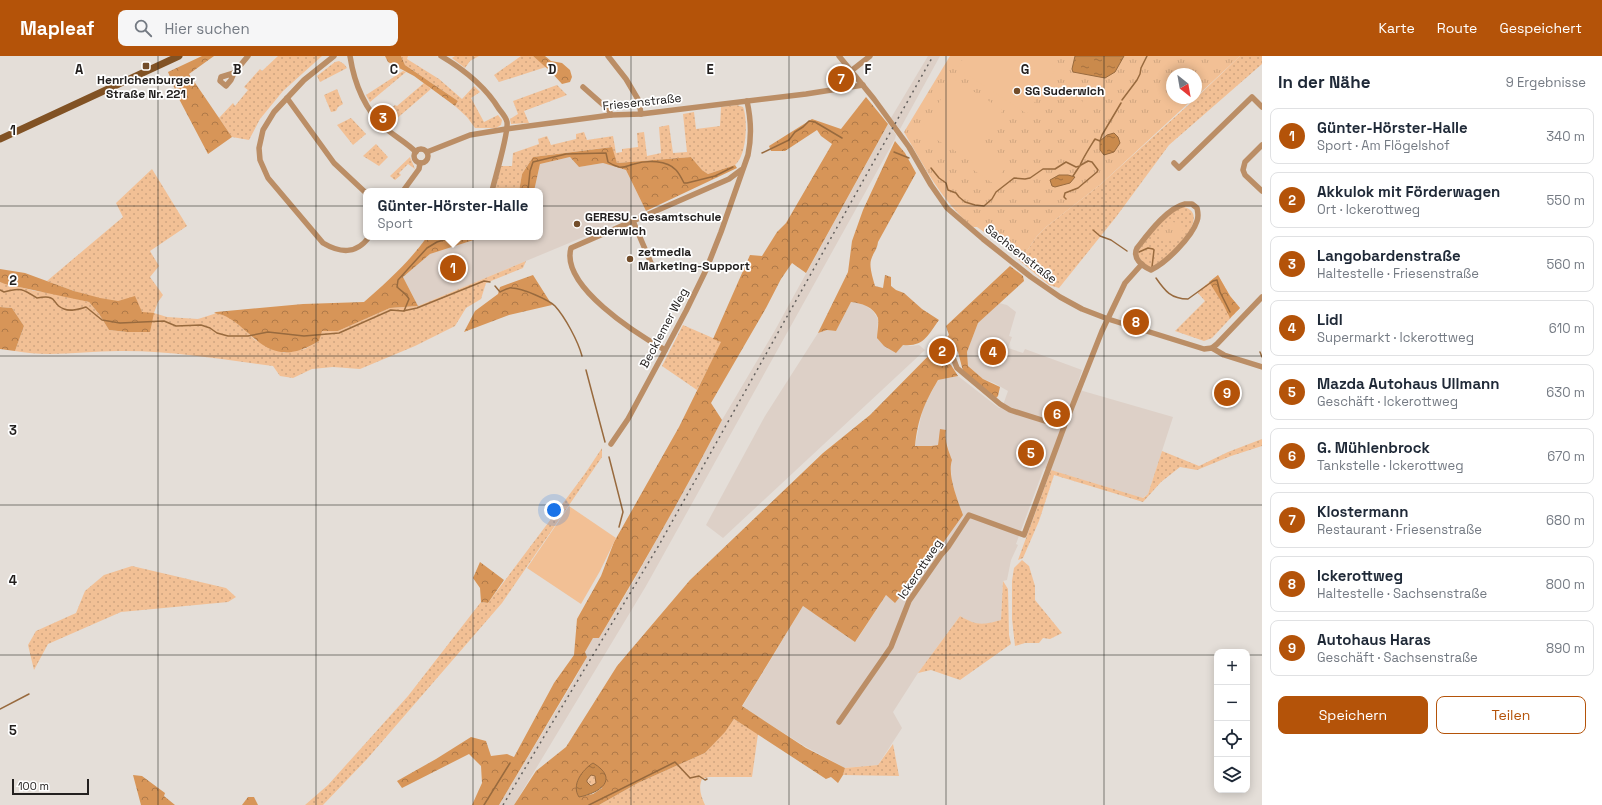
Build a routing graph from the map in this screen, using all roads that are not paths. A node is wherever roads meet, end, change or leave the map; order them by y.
1 (179, 56) edge
2 (248, 56) edge
3 (334, 56) edge
4 (350, 56) edge
5 (440, 56) edge
6 (608, 56) edge
7 (839, 56) edge
8 (870, 56) edge
9 (851, 71) junction
10 (234, 73) dead end
11 (863, 85) junction
12 (583, 87) dead end
13 (287, 98) junction
14 (747, 101) junction
15 (1262, 106) edge
16 (641, 114) junction
17 (611, 116) junction
18 (506, 129) junction
19 (0, 139) edge
20 (1262, 145) edge
21 (416, 152) junction
22 (427, 152) junction
23 (420, 163) junction
24 (1174, 163) dead end
25 (742, 170) junction
26 (405, 188) edge
27 (493, 188) edge
28 (363, 190) edge
29 (1262, 191) edge
30 (633, 221) junction
31 (366, 240) edge
32 (651, 263) dead end
33 (1142, 264) junction
34 (1262, 297) edge
35 (1108, 319) junction
36 (1212, 348) junction
37 (665, 350) junction
38 (952, 355) dead end
39 (1259, 366) edge
40 (1064, 427) junction
41 (611, 444) dead end
42 (839, 722) dead end

1 - 19 main road
2 - 10 street
3 - 13 street
4 - 21 street
5 - 18 street
6 - 16 street
7 - 9 street, Sachsenstraße
8 - 9 street
9 - 11 street, Sachsenstraße
11 - 14 street, Friesenstraße
11 - 35 street, Sachsenstraße
12 - 17 street
13 - 28 street
13 - 31 street
14 - 16 street, Friesenstraße
14 - 25 street, Becklemer Weg
15 - 24 street
16 - 17 street, Friesenstraße
17 - 18 street, Friesenstraße
18 - 22 street, Friesenstraße
18 - 27 street
20 - 29 street
21 - 22 street
21 - 23 street
22 - 23 street
23 - 26 street
25 - 30 street
25 - 37 street, Becklemer Weg
30 - 32 street
30 - 37 street
33 - 33 street
33 - 35 street, Ickerottweg
34 - 36 street
35 - 36 street, Sachsenstraße
35 - 40 street, Ickerottweg
36 - 39 street, Sachsenstraße
37 - 41 street, Becklemer Weg
38 - 40 street
40 - 42 street, Ickerottweg

